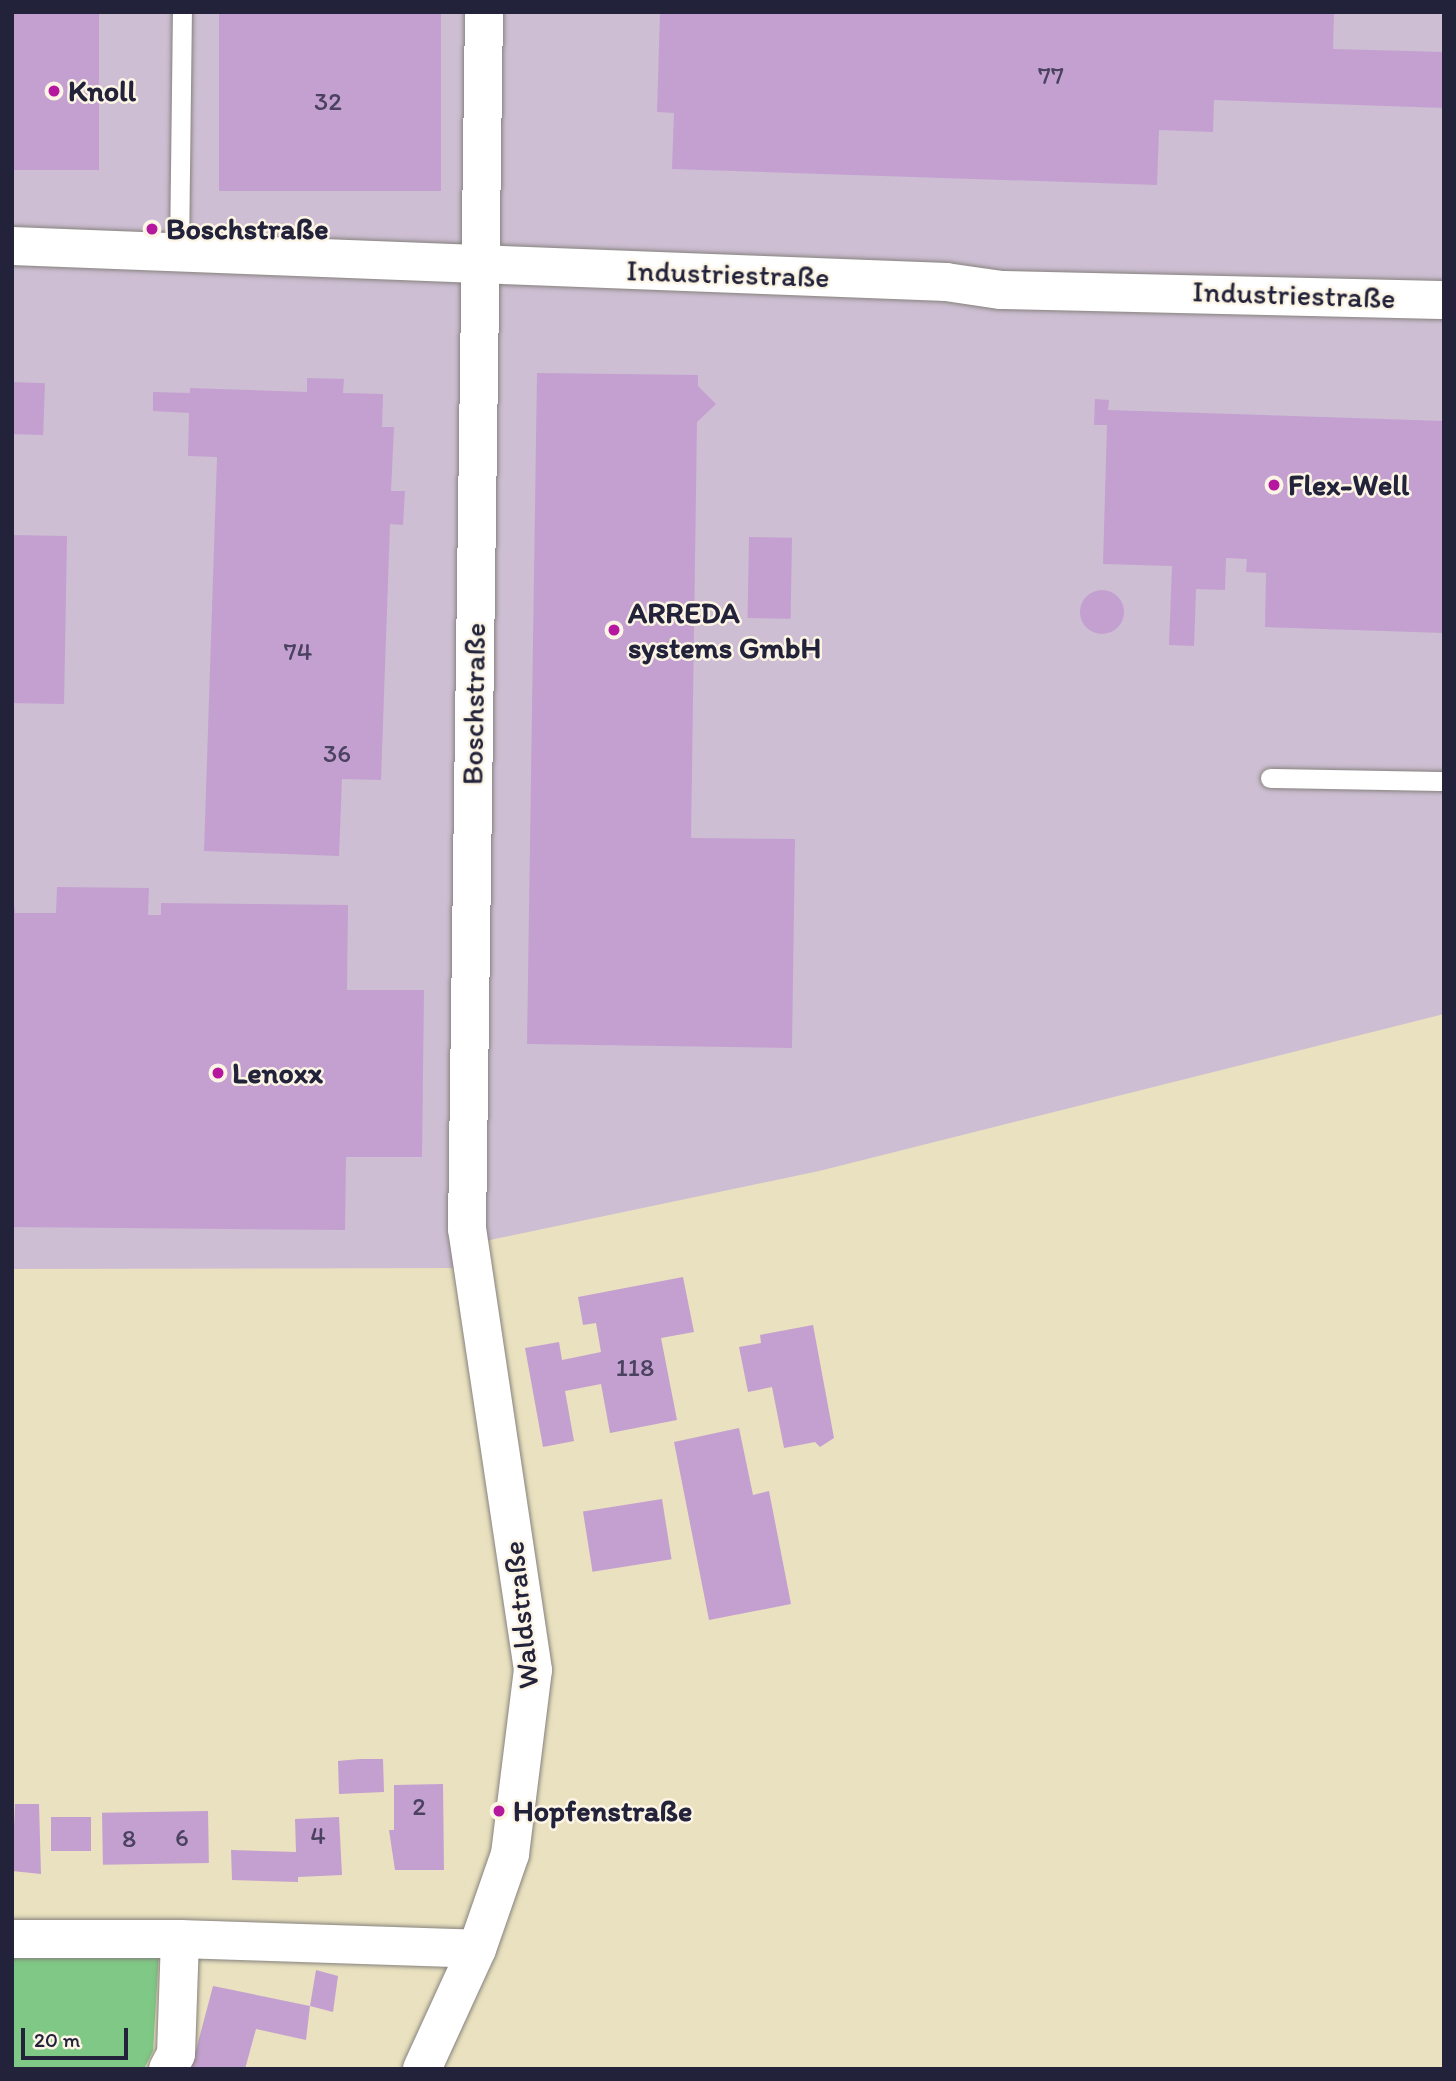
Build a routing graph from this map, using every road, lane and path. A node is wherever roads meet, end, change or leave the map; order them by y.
1 (182, 12) edge
2 (484, 12) edge
3 (12, 246) edge
4 (179, 253) junction
5 (481, 265) junction
6 (1444, 299) edge
7 (1270, 778) dead end
8 (1444, 781) edge
9 (467, 1229) joint
10 (12, 1939) edge
11 (180, 1939) junction
12 (477, 1949) junction
13 (168, 2069) edge
14 (422, 2069) edge

1 - 4 lane
2 - 5 street, Boschstraße
3 - 4 street, Industriestraße
4 - 5 street, Industriestraße
5 - 6 street, Industriestraße
5 - 9 street, Boschstraße
7 - 8 lane
9 - 12 street, Waldstraße
10 - 11 street
11 - 12 street
11 - 13 street
12 - 14 street, Waldstraße

